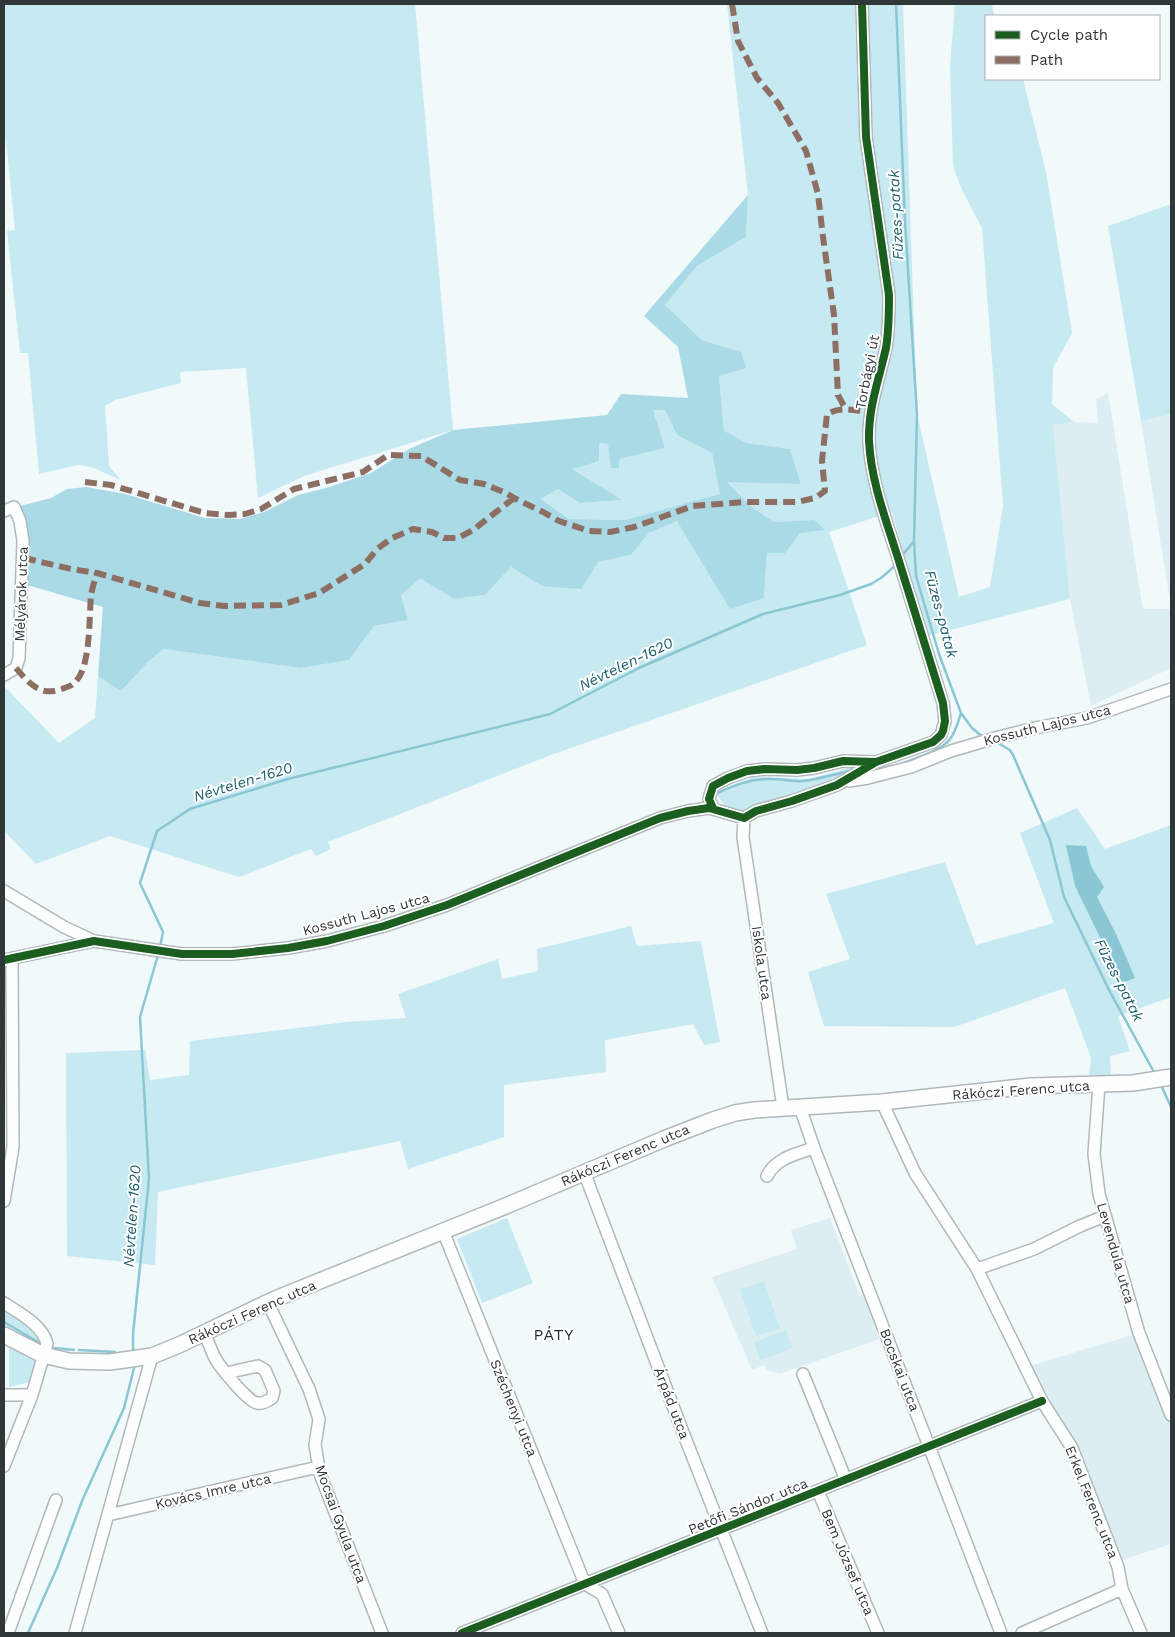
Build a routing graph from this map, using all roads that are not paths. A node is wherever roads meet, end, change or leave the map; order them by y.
1 (862, 4) edge
2 (9, 509) edge
3 (4, 675) edge
4 (1171, 689) edge
5 (941, 735) junction
6 (951, 751) junction
7 (876, 762) junction
8 (844, 782) junction
9 (710, 800) junction
10 (744, 818) junction
11 (4, 891) edge
12 (94, 941) junction
13 (8, 960) edge
14 (1163, 1079) edge
15 (1099, 1084) junction
16 (882, 1102) junction
17 (800, 1107) junction
18 (783, 1108) junction
19 (814, 1148) junction
20 (584, 1172) junction
21 (767, 1176) dead end
22 (4, 1201) edge
23 (1105, 1216) junction
24 (443, 1231) junction
25 (977, 1269) junction
26 (4, 1303) edge
27 (268, 1303) junction
28 (204, 1332) junction
29 (4, 1335) edge
30 (43, 1355) junction
31 (143, 1357) junction
32 (226, 1373) dead end
33 (803, 1374) dead end
34 (32, 1394) junction
35 (4, 1396) edge
36 (1042, 1401) junction
37 (1171, 1415) edge
38 (929, 1446) junction
39 (4, 1466) edge
40 (318, 1466) junction
41 (846, 1480) junction
42 (818, 1491) junction
43 (56, 1500) dead end
44 (108, 1515) junction
45 (721, 1530) junction
46 (585, 1584) junction
47 (1122, 1589) junction
48 (8, 1633) edge
49 (75, 1633) edge
50 (382, 1633) edge
51 (462, 1633) edge
52 (619, 1633) edge
53 (762, 1633) edge
54 (878, 1633) edge
55 (1002, 1633) edge
56 (1022, 1633) edge
57 (1141, 1633) edge

1 - 5 street, Torbágyi út
2 - 3 street, Mélyárok utca
4 - 6 street, Kossuth Lajos utca
5 - 6 street
5 - 7 street, Kossuth Lajos utca
6 - 8 street, Kossuth Lajos utca
7 - 8 street, Kossuth Lajos utca
7 - 9 street, Kossuth Lajos utca
8 - 10 street, Kossuth Lajos utca
9 - 10 street, Kossuth Lajos utca
9 - 12 street, Kossuth Lajos utca
10 - 18 street, Iskola utca
11 - 12 street
12 - 13 street, Kossuth Lajos utca
13 - 22 street
14 - 15 main road, Rákóczi Ferenc utca
15 - 16 main road, Rákóczi Ferenc utca
15 - 23 street, Levendula utca
16 - 17 main road, Rákóczi Ferenc utca
16 - 25 street, Erkel Ferenc utca
17 - 18 main road, Rákóczi Ferenc utca
17 - 19 street, Bocskai utca
18 - 20 main road, Rákóczi Ferenc utca
19 - 21 street
19 - 38 street, Bocskai utca
20 - 24 main road, Rákóczi Ferenc utca
20 - 45 street, Árpád utca
23 - 25 street
23 - 37 street, Levendula utca
24 - 27 main road, Rákóczi Ferenc utca
24 - 46 street, Széchenyi utca
25 - 36 street, Erkel Ferenc utca
26 - 30 street
27 - 28 main road, Rákóczi Ferenc utca
27 - 40 street, Mocsai Gyula utca
28 - 31 main road, Rákóczi Ferenc utca
28 - 32 street
29 - 30 main road, Rákóczi Ferenc utca
30 - 31 main road, Rákóczi Ferenc utca
30 - 34 street
31 - 44 street
33 - 41 street
34 - 35 street
34 - 39 street
36 - 38 street, Petőfi Sándor utca
36 - 47 street, Erkel Ferenc utca
38 - 41 street, Petőfi Sándor utca
38 - 55 street, Bocskai utca
40 - 44 street, Kovács Imre utca
40 - 50 street, Mocsai Gyula utca
41 - 42 street, Petőfi Sándor utca
42 - 45 street, Petőfi Sándor utca
42 - 54 street, Bem József utca
43 - 48 street
44 - 49 street
45 - 46 street, Petőfi Sándor utca
45 - 53 street, Árpád utca
46 - 51 street, Petőfi Sándor utca
46 - 52 street
47 - 56 street
47 - 57 street, Erkel Ferenc utca

